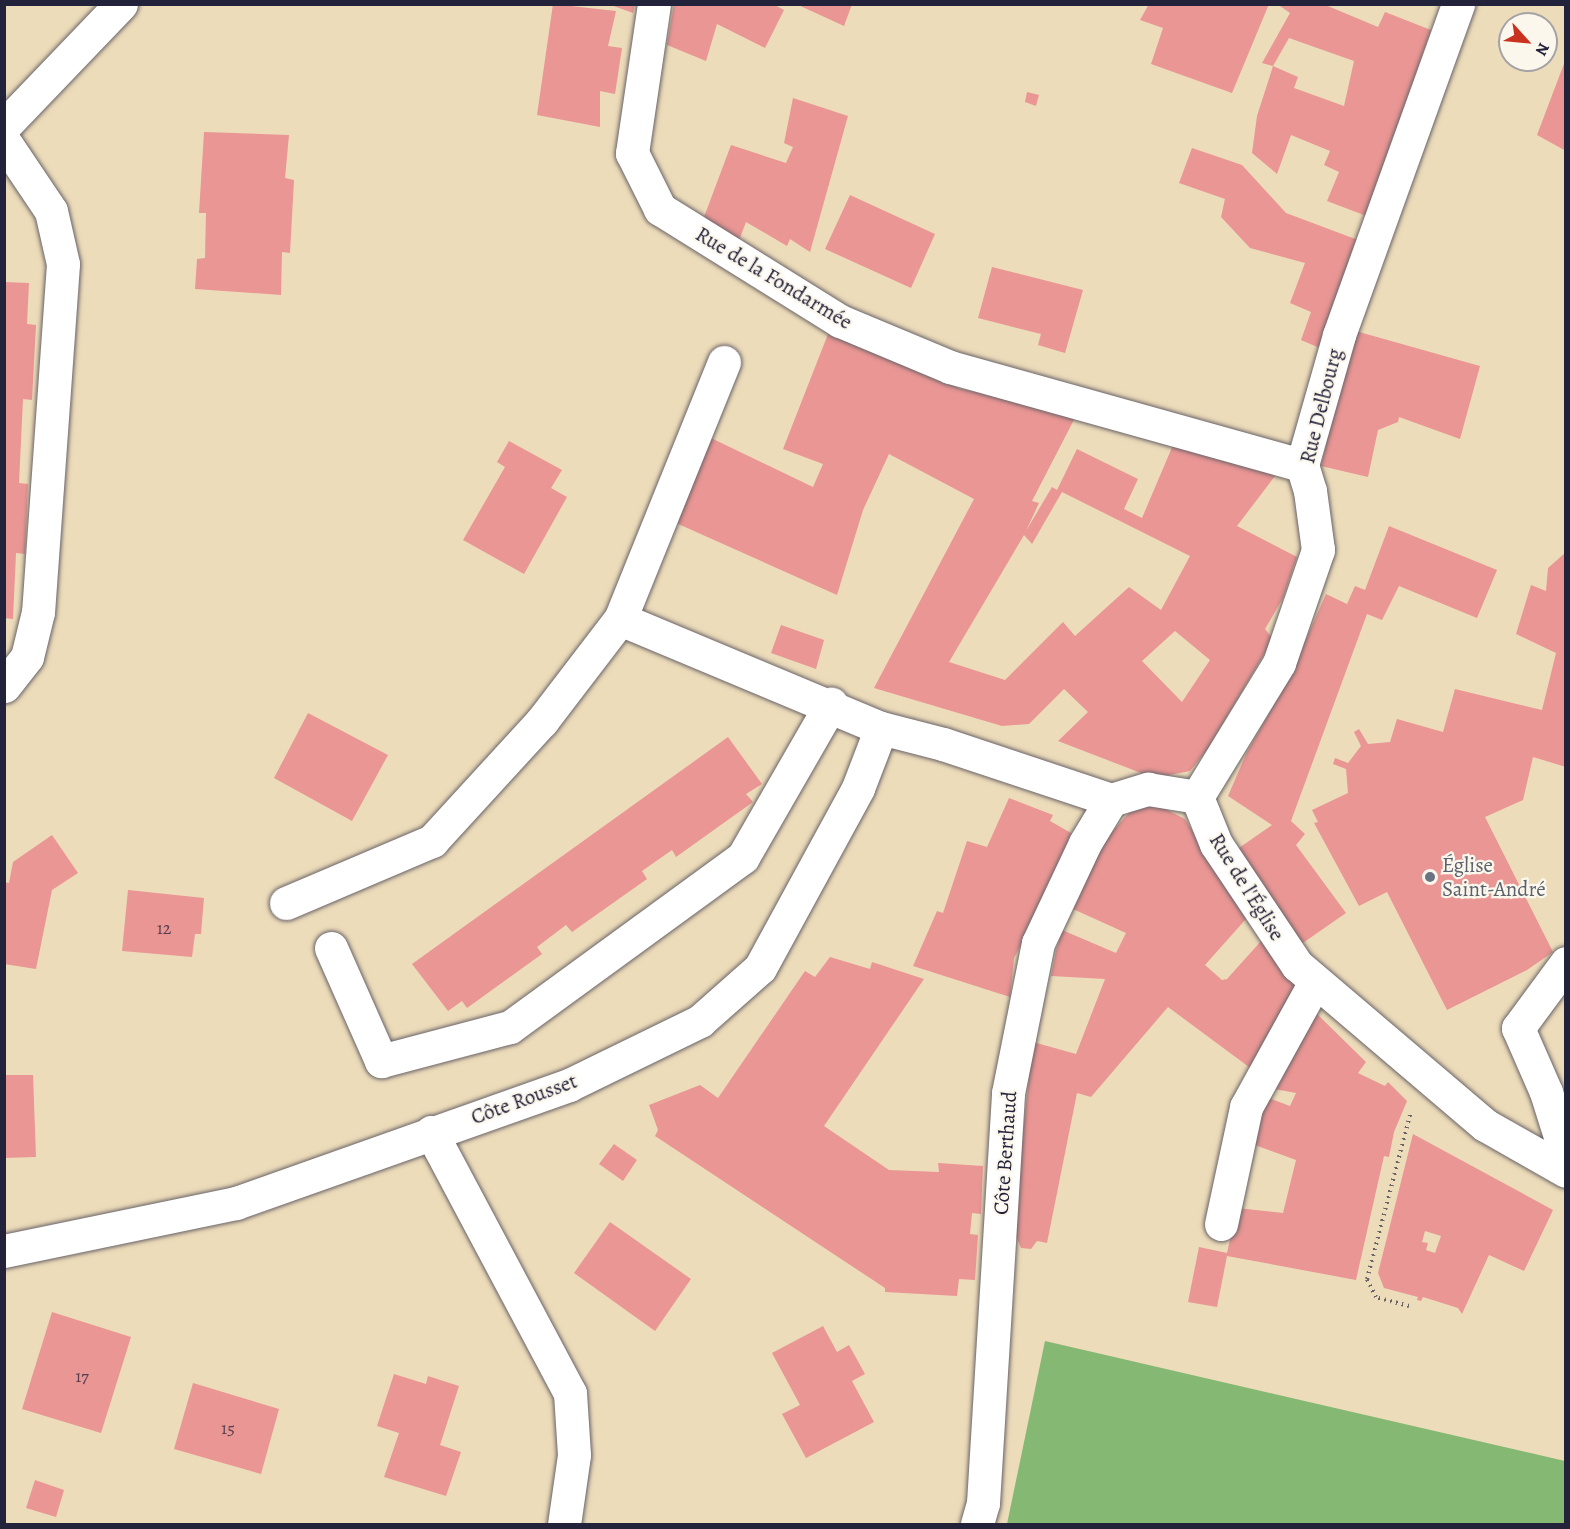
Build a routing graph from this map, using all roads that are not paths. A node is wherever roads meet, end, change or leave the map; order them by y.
1 (121, 4) edge
2 (654, 4) edge
3 (1458, 4) edge
4 (4, 126) edge
5 (4, 141) edge
6 (724, 362) dead end
7 (1302, 465) junction
8 (620, 619) junction
9 (4, 686) edge
10 (831, 704) junction
11 (881, 728) junction
12 (1197, 797) junction
13 (1111, 800) junction
14 (286, 903) dead end
15 (331, 948) dead end
16 (1566, 963) edge
17 (1315, 982) junction
18 (1556, 1089) edge
19 (431, 1132) junction
20 (1566, 1156) edge
21 (1566, 1171) edge
22 (1221, 1224) dead end
23 (4, 1251) edge
24 (564, 1524) edge
25 (976, 1524) edge

1 - 4 street
2 - 7 street, Rue de la Fondarmée
3 - 7 street, Rue Delbourg
5 - 9 street
6 - 8 street
7 - 12 street, Rue Delbourg
8 - 10 street
8 - 14 street
10 - 11 street
10 - 15 street
11 - 13 street
11 - 19 street, Côte Rousset
12 - 13 street
12 - 17 street, Rue de l'Église
13 - 25 street, Côte Berthaud
16 - 18 street
17 - 21 street, Rue de l'Église
17 - 22 street
18 - 20 street
19 - 23 street, Côte Rousset
19 - 24 street

